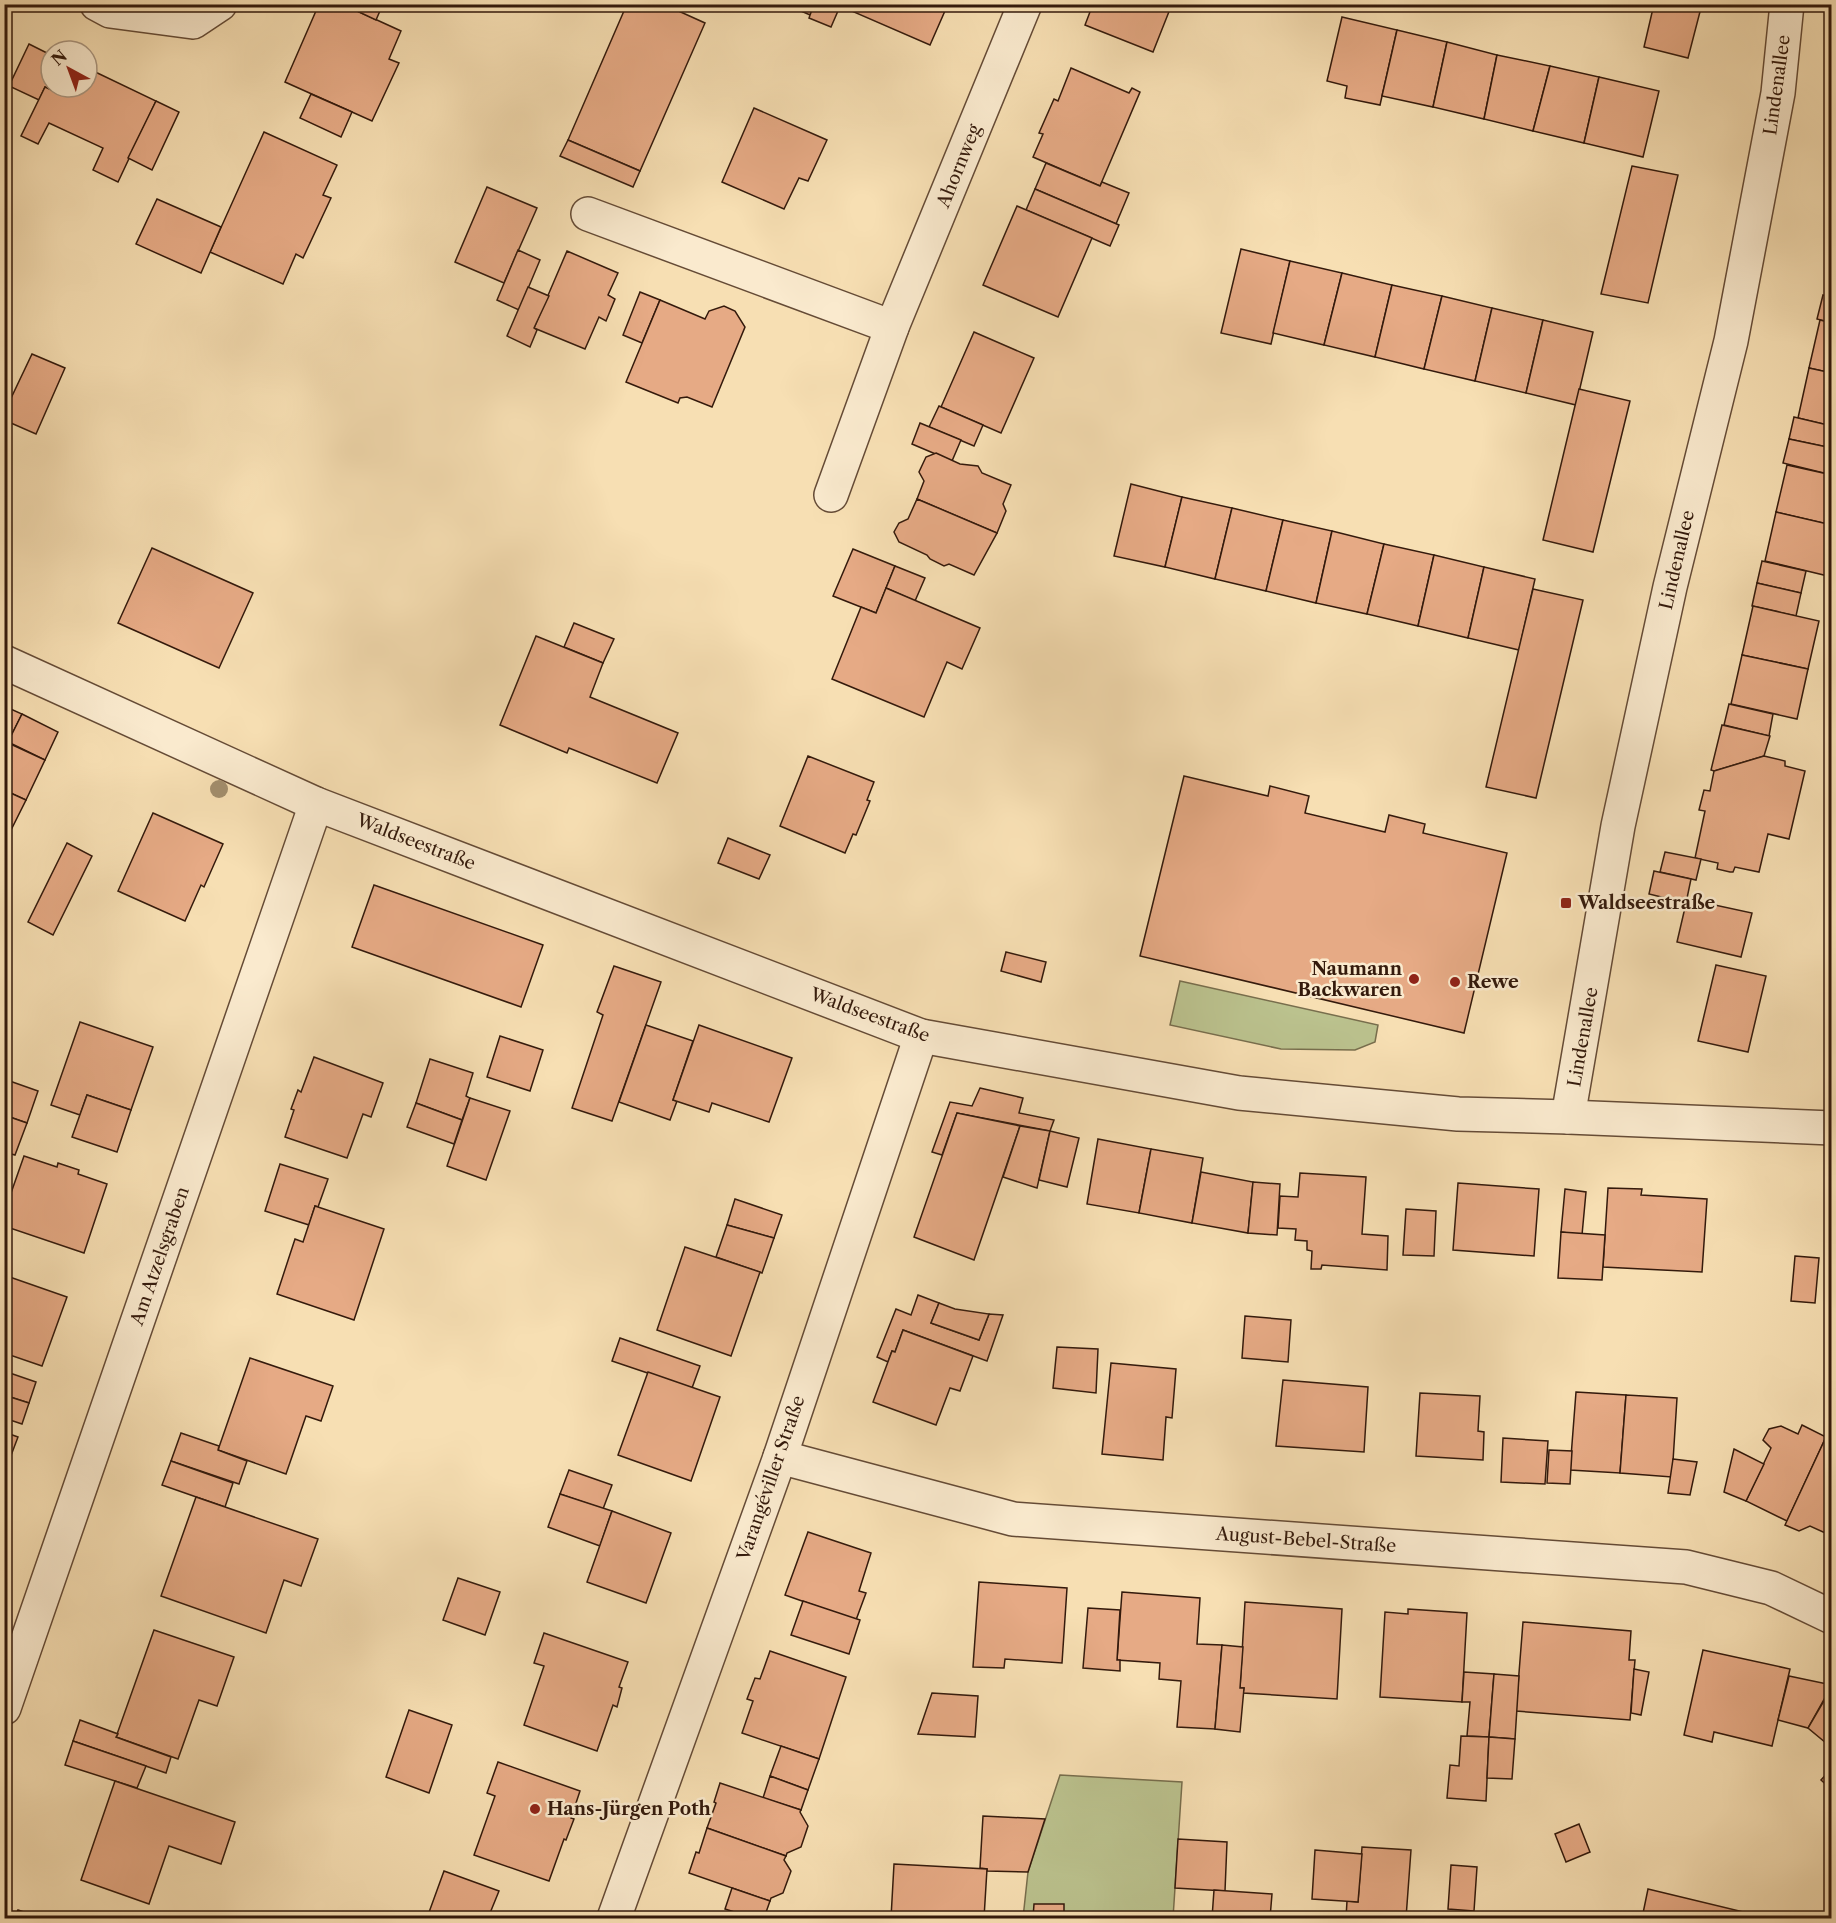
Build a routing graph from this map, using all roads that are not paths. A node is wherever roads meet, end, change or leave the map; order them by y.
1 (97, 4) edge
2 (220, 4) edge
3 (1025, 4) edge
4 (1787, 4) edge
5 (588, 214) dead end
6 (892, 327) junction
7 (831, 495) dead end
8 (4, 662) edge
9 (316, 804) junction
10 (921, 1036) junction
11 (1568, 1117) junction
12 (1832, 1128) edge
13 (780, 1457) junction
14 (1832, 1617) edge
15 (4, 1708) edge
16 (614, 1918) edge

1 - 2 street
3 - 6 street, Ahornweg
4 - 11 street, Lindenallee
5 - 6 street
6 - 7 street, Ahornweg
8 - 9 street, Waldseestraße
9 - 10 street, Waldseestraße
9 - 15 street, Am Atzelsgraben
10 - 11 street, Waldseestraße
10 - 13 street, Varangéviller Straße
11 - 12 street, Waldseestraße
13 - 14 street, August-Bebel-Straße
13 - 16 street, Varangéviller Straße

